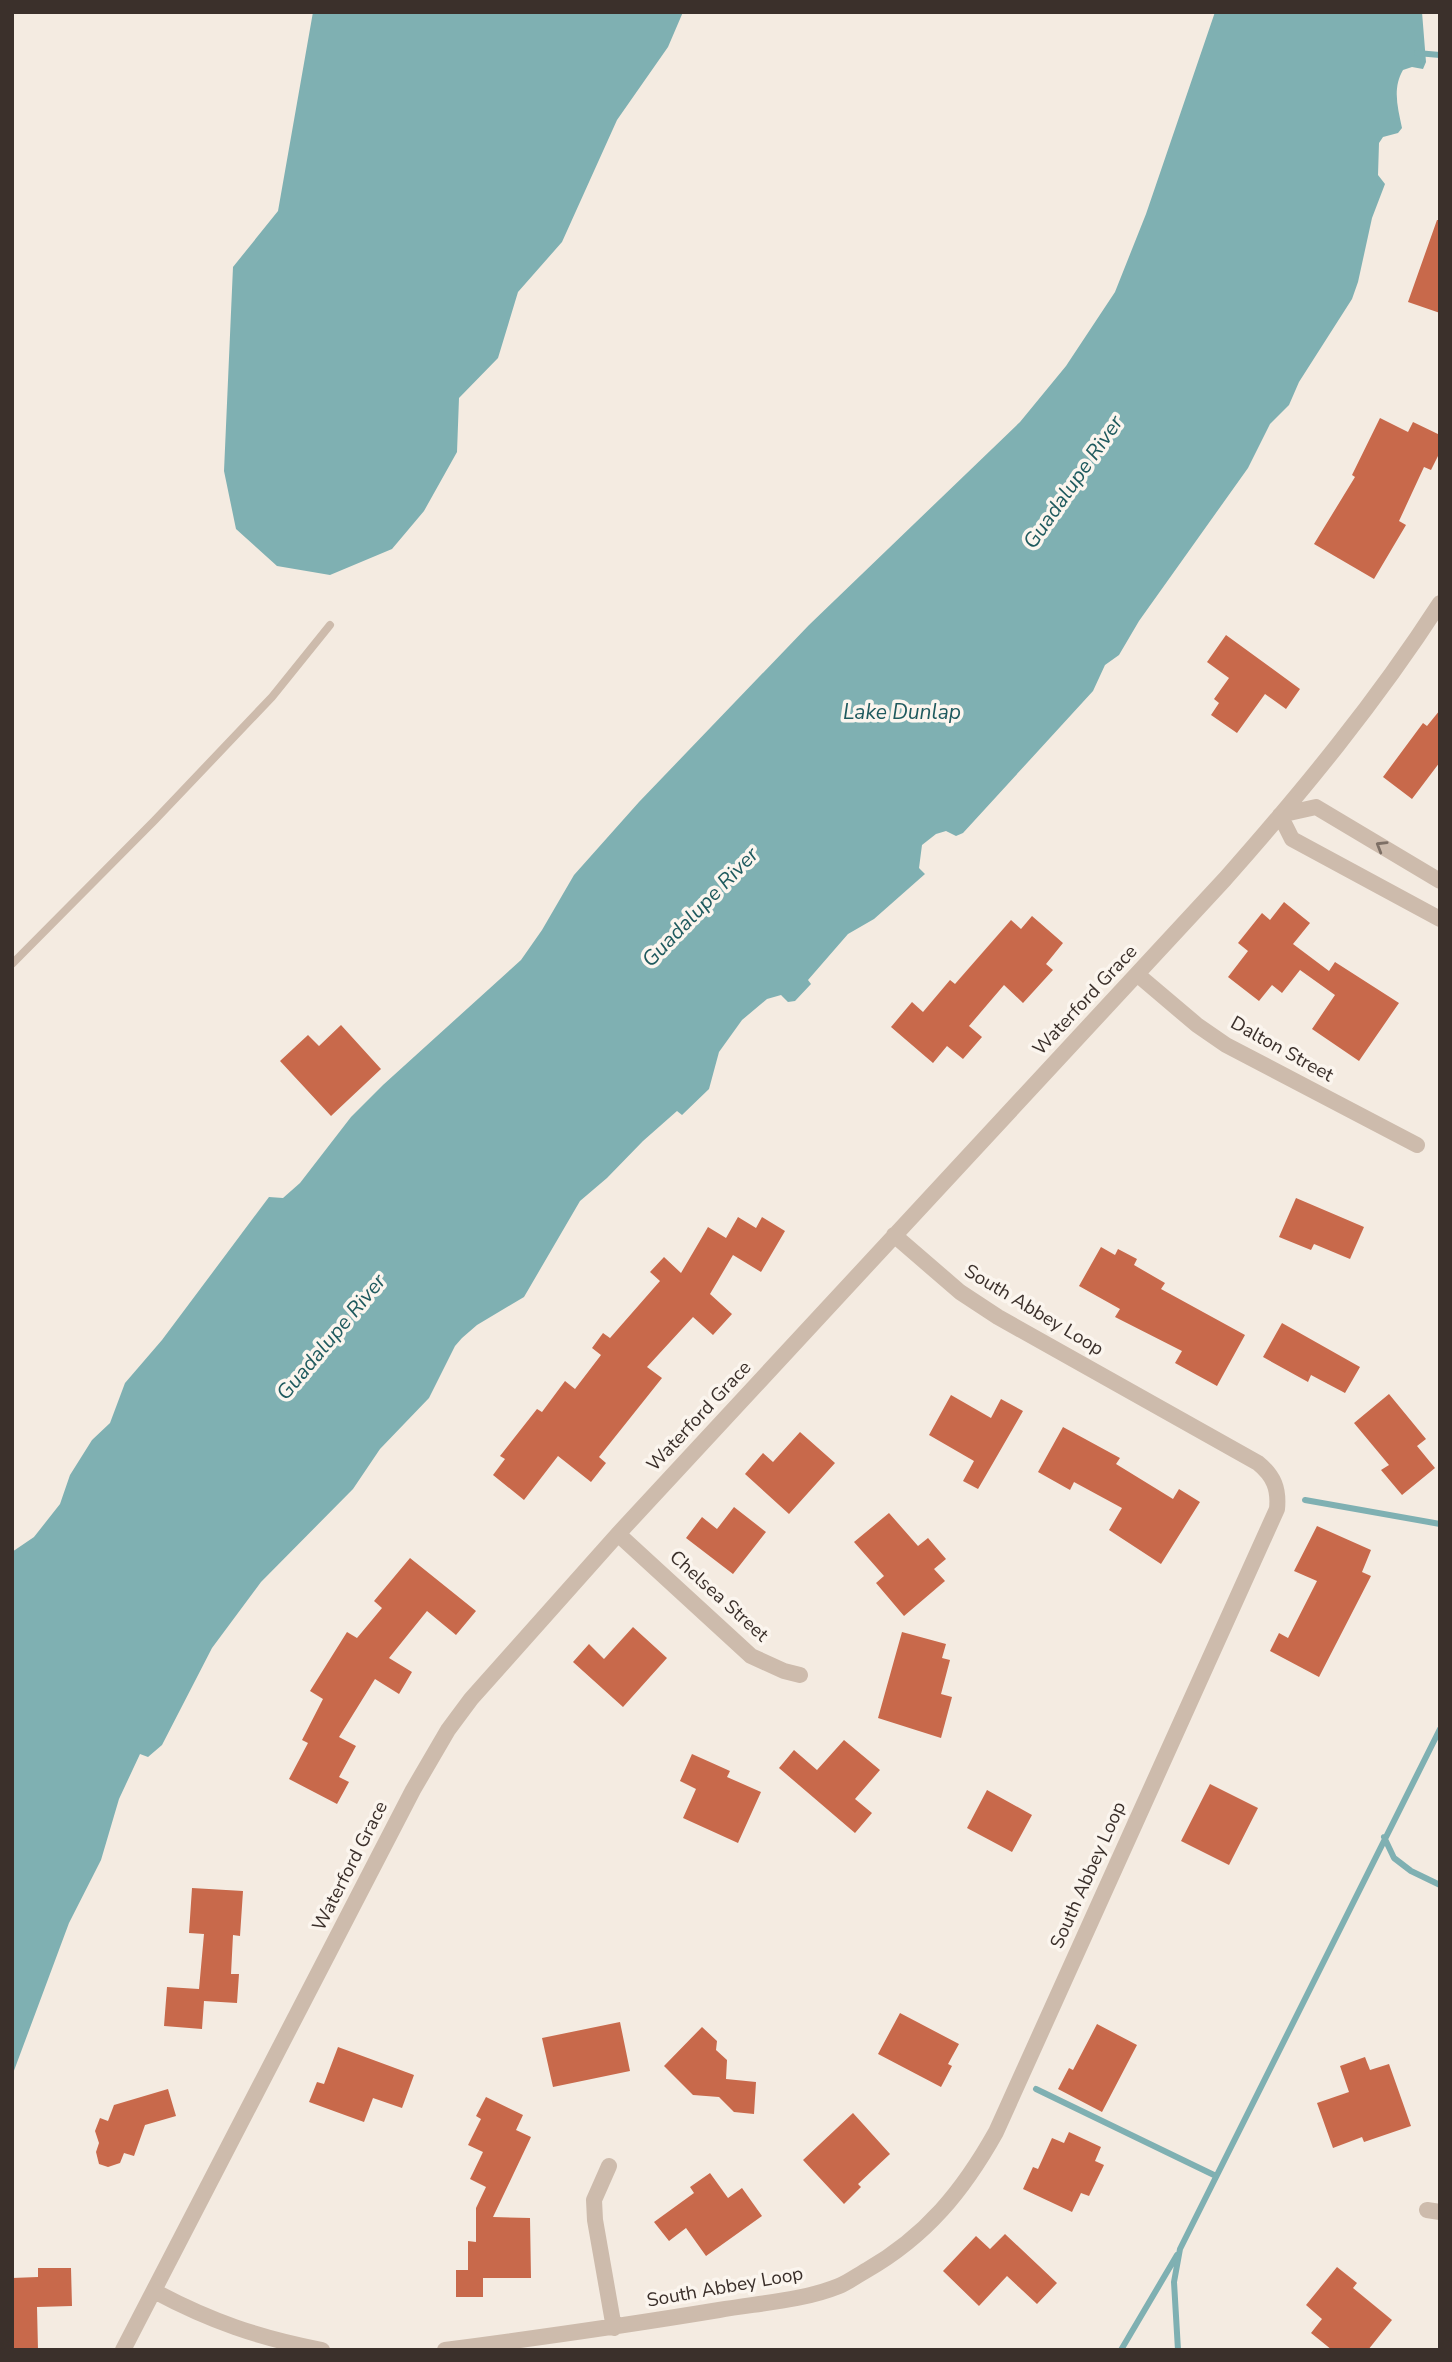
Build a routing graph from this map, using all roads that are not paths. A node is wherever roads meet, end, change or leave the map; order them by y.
1 (1440, 603) edge
2 (331, 625) dead end
3 (1280, 816) junction
4 (1440, 881) edge
5 (1440, 919) edge
6 (12, 964) edge
7 (1138, 975) junction
8 (1417, 1145) dead end
9 (894, 1235) junction
10 (618, 1534) junction
11 (800, 1675) dead end
12 (609, 2166) dead end
13 (154, 2291) junction
14 (614, 2328) junction
15 (123, 2350) edge
16 (322, 2350) edge
17 (445, 2350) edge

1 - 3 street, Waterford Grace
2 - 6 lane
4 -> 3 street
3 - 5 street
3 - 7 street, Waterford Grace
7 - 8 street, Dalton Street
7 - 9 street, Waterford Grace
9 - 10 street, Waterford Grace
9 - 14 street, South Abbey Loop
10 - 11 street, Chelsea Street
10 - 13 street, Waterford Grace
12 - 14 street
13 - 15 street, Waterford Grace
13 - 16 street
14 - 17 street, South Abbey Loop

